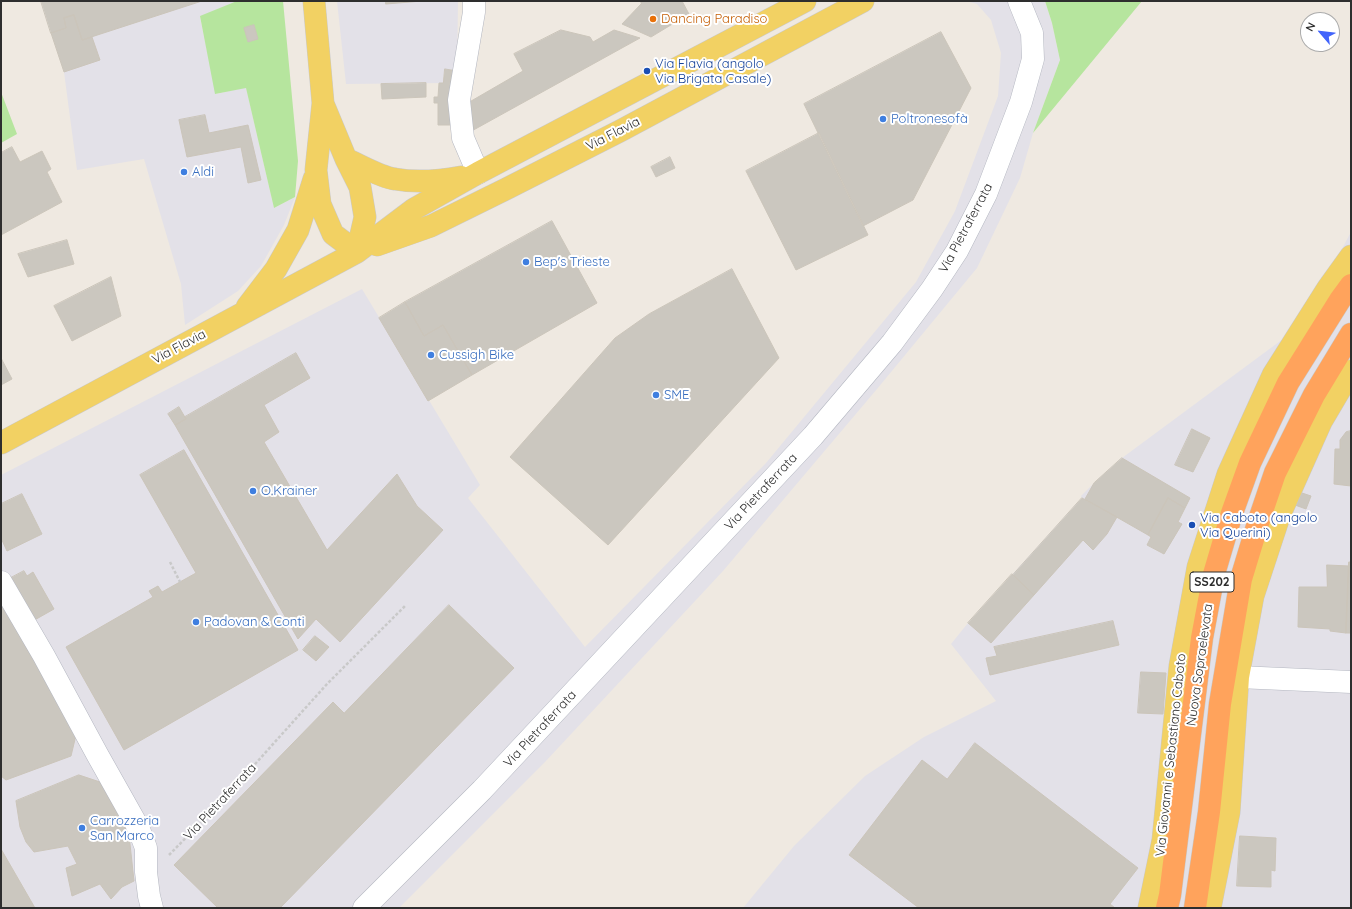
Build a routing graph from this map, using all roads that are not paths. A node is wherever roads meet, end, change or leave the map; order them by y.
1 (314, 1) edge
2 (474, 1) edge
3 (805, 1) edge
4 (863, 1) edge
5 (1019, 2) edge
6 (323, 103) junction
7 (346, 159) junction
8 (316, 170) junction
9 (478, 173) junction
10 (357, 252) junction
11 (1351, 256) edge
12 (1351, 285) edge
13 (242, 314) junction
14 (1351, 334) edge
15 (1351, 371) edge
16 (1, 443) edge
17 (1, 582) edge
18 (1238, 677) junction
19 (1351, 682) edge
20 (152, 908) edge
21 (364, 908) edge
22 (1149, 908) edge
23 (1167, 908) edge
24 (1195, 908) edge
25 (1210, 908) edge

1 - 6 main road
2 - 9 street
3 - 9 main road, Via Flavia
4 - 10 main road, Via Flavia
5 - 21 street, Via Pietraferrata
6 - 7 main road
6 - 8 main road
7 - 9 main road
7 - 10 main road
8 - 10 main road
8 - 13 main road
9 - 10 main road, Via Flavia
10 - 13 main road, Via Flavia
11 - 22 main road, Via Giovanni e Sebastiano Caboto
12 - 23 highway, Nuova Sopraelevata / SS202
13 - 16 main road, Via Flavia
14 - 24 highway, Nuova Sopraelevata / SS202
15 - 18 main road
17 - 20 street
18 - 19 street
18 - 25 main road

